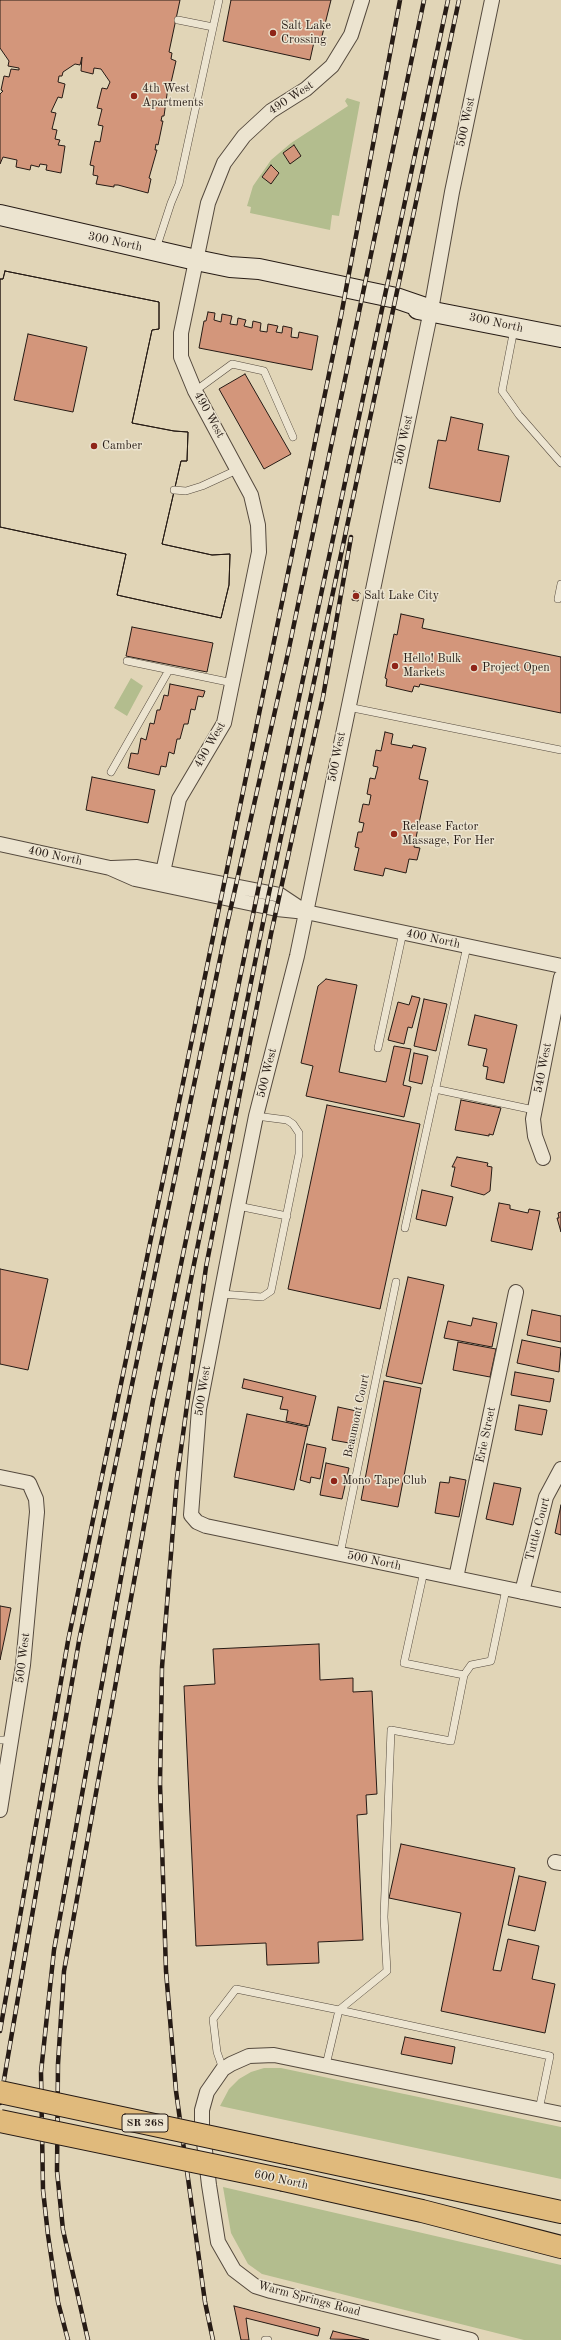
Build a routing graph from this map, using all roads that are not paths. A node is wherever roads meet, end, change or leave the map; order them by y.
1 (219, 0) edge
2 (362, 0) edge
3 (492, 0) edge
4 (178, 20) dead end
5 (213, 28) junction
6 (0, 215) edge
7 (155, 251) junction
8 (196, 260) junction
9 (431, 310) junction
10 (514, 327) junction
11 (561, 337) edge
12 (195, 391) junction
13 (293, 437) dead end
14 (561, 463) edge
15 (239, 469) junction
16 (174, 490) dead end
17 (561, 584) edge
18 (558, 599) dead end
19 (127, 661) dead end
20 (169, 670) junction
21 (233, 683) junction
22 (347, 707) junction
23 (561, 750) edge
24 (111, 772) dead end
25 (0, 844) edge
26 (110, 868) junction
27 (163, 872) junction
28 (306, 912) junction
29 (404, 932) junction
30 (466, 946) junction
31 (561, 967) edge
32 (378, 1048) dead end
33 (435, 1089) junction
34 (534, 1110) junction
35 (256, 1116) junction
36 (543, 1158) dead end
37 (238, 1206) junction
38 (287, 1216) junction
39 (405, 1228) dead end
40 (396, 1282) dead end
41 (516, 1292) dead end
42 (221, 1294) junction
43 (561, 1469) edge
44 (0, 1477) edge
45 (191, 1515) joint
46 (340, 1554) junction
47 (424, 1572) junction
48 (456, 1578) junction
49 (506, 1589) junction
50 (522, 1592) junction
51 (561, 1600) edge
52 (464, 1675) junction
53 (6, 1740) edge
54 (0, 1810) edge
55 (339, 2010) junction
56 (326, 2065) junction
57 (222, 2070) junction
58 (0, 2092) edge
59 (539, 2110) junction
60 (561, 2114) edge
61 (0, 2121) edge
62 (561, 2212) edge
63 (561, 2246) edge
64 (265, 2340) edge
65 (268, 2340) edge
66 (471, 2340) edge

1 - 5 lane
2 - 8 street, 490 West
3 - 9 street, 500 West
4 - 5 lane
5 - 7 lane
6 - 7 street, 300 North
7 - 8 street, 300 North
8 - 9 street, 300 North
8 - 12 street, 490 West
9 - 10 street, 300 North
9 - 22 street, 500 West
10 - 11 street, 300 North
10 - 14 lane
12 - 13 lane
12 - 15 street, 490 West
15 - 16 lane
15 - 21 street, 490 West
17 - 18 lane
19 - 20 lane
20 - 21 lane
20 - 24 lane
21 - 27 street, 490 West
22 - 23 lane
22 - 28 street, 500 West
25 - 26 street, 400 North
26 - 27 street, 400 North
26 - 28 street, 400 North
27 - 28 street, 400 North
28 - 29 street, 400 North
28 - 35 street, 500 West
29 - 30 street, 400 North
29 - 32 lane
30 - 31 street, 400 North
30 - 33 lane
31 - 34 street, 540 West
33 - 34 lane
33 - 39 lane
34 - 36 street, 540 West
35 - 37 street, 500 West
35 - 38 lane
37 - 38 lane
37 - 42 street, 500 West
38 - 42 lane
40 - 46 lane, Beaumont Court
41 - 48 street, Erie Street
42 - 45 street, 500 West
43 - 50 street, Tuttle Court
44 - 53 street, 500 West
45 - 46 street, 500 North
46 - 47 street, 500 North
47 - 48 street, 500 North
47 - 52 lane
48 - 49 street, 500 North
49 - 50 street, 500 North
49 - 52 lane
50 - 51 street, 500 North
52 - 55 lane
53 - 54 street, 500 West
55 - 56 lane
55 - 57 lane
55 - 59 lane
56 - 57 street, Warm Springs Road
56 - 59 street
57 - 66 street, Warm Springs Road
58 - 62 main road, SR 268, bridge
59 - 60 street
61 - 63 main road, 600 North / SR 268, bridge
64 - 65 lane

